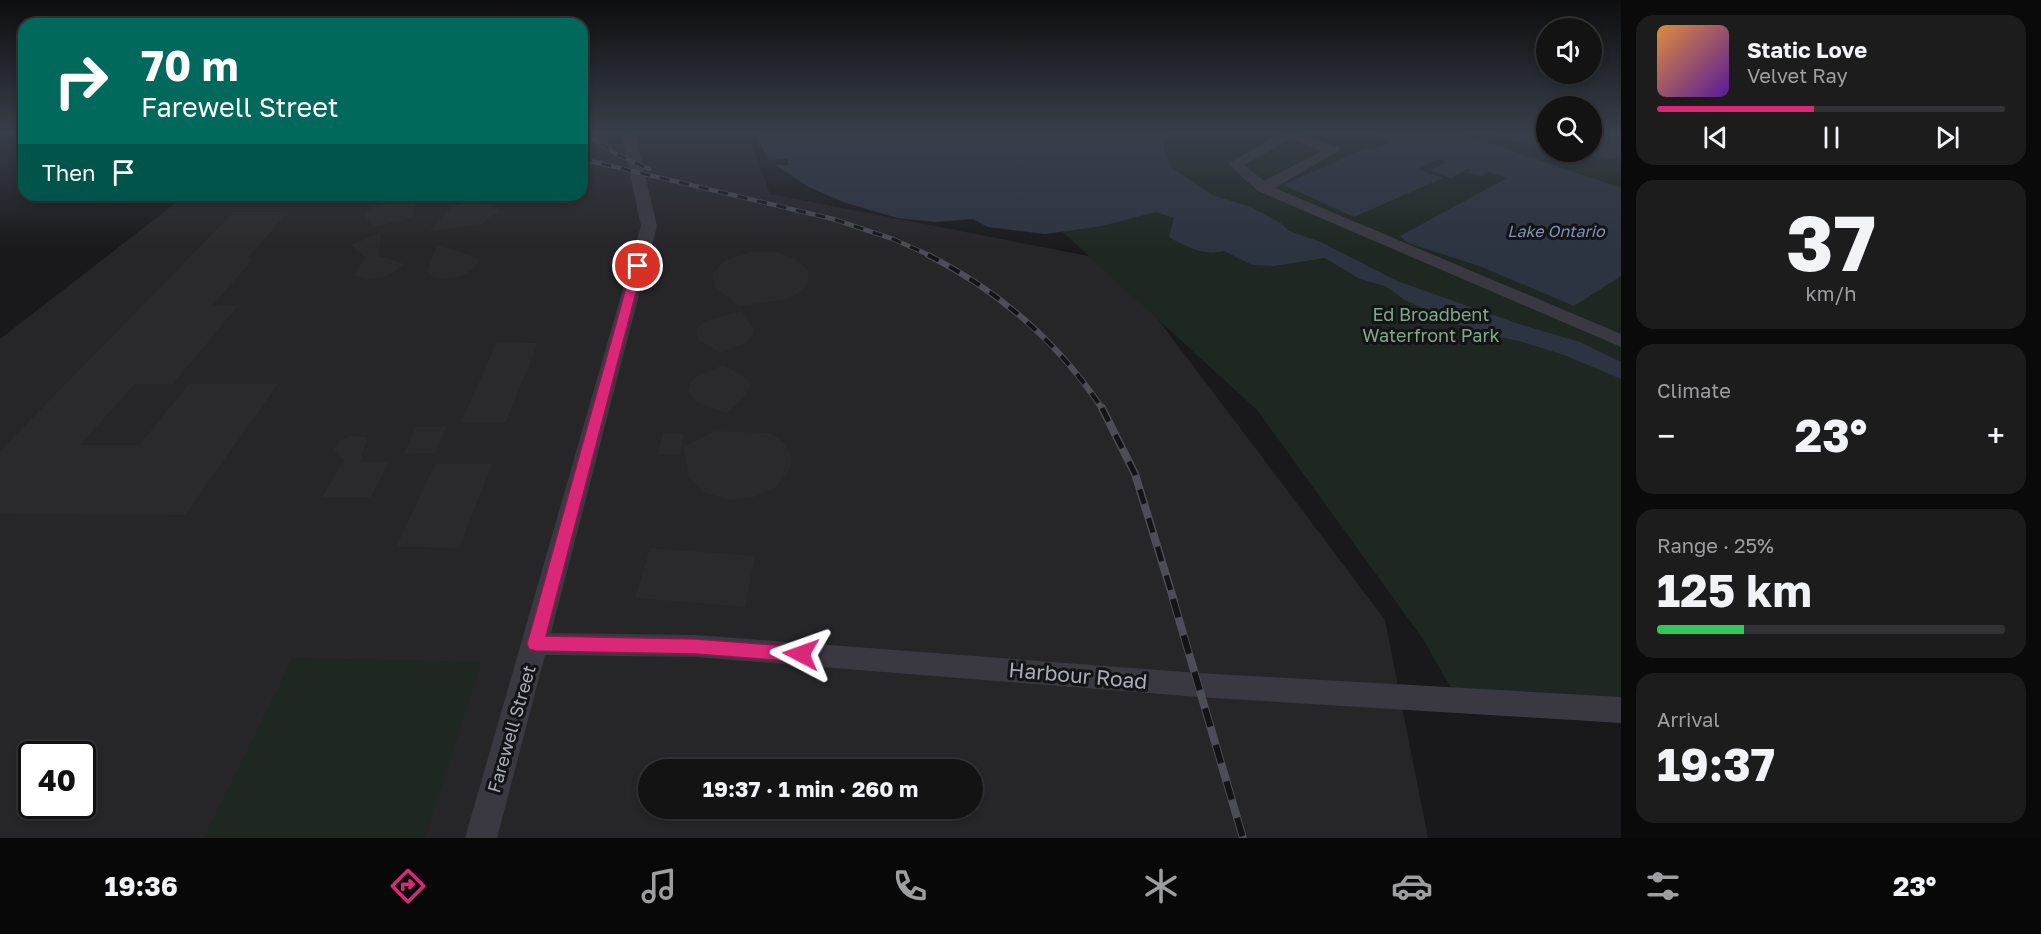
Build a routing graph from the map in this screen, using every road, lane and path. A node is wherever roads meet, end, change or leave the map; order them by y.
1 (638, 171) edge
2 (1243, 171) edge
3 (1295, 171) edge
4 (1263, 188) junction
5 (1621, 341) edge
6 (536, 644) junction
7 (1621, 710) edge
8 (482, 838) edge

1 - 6 street, Farewell Street
2 - 4 street
3 - 4 street
4 - 5 street
6 - 7 street, Harbour Road
6 - 8 street, Farewell Street

